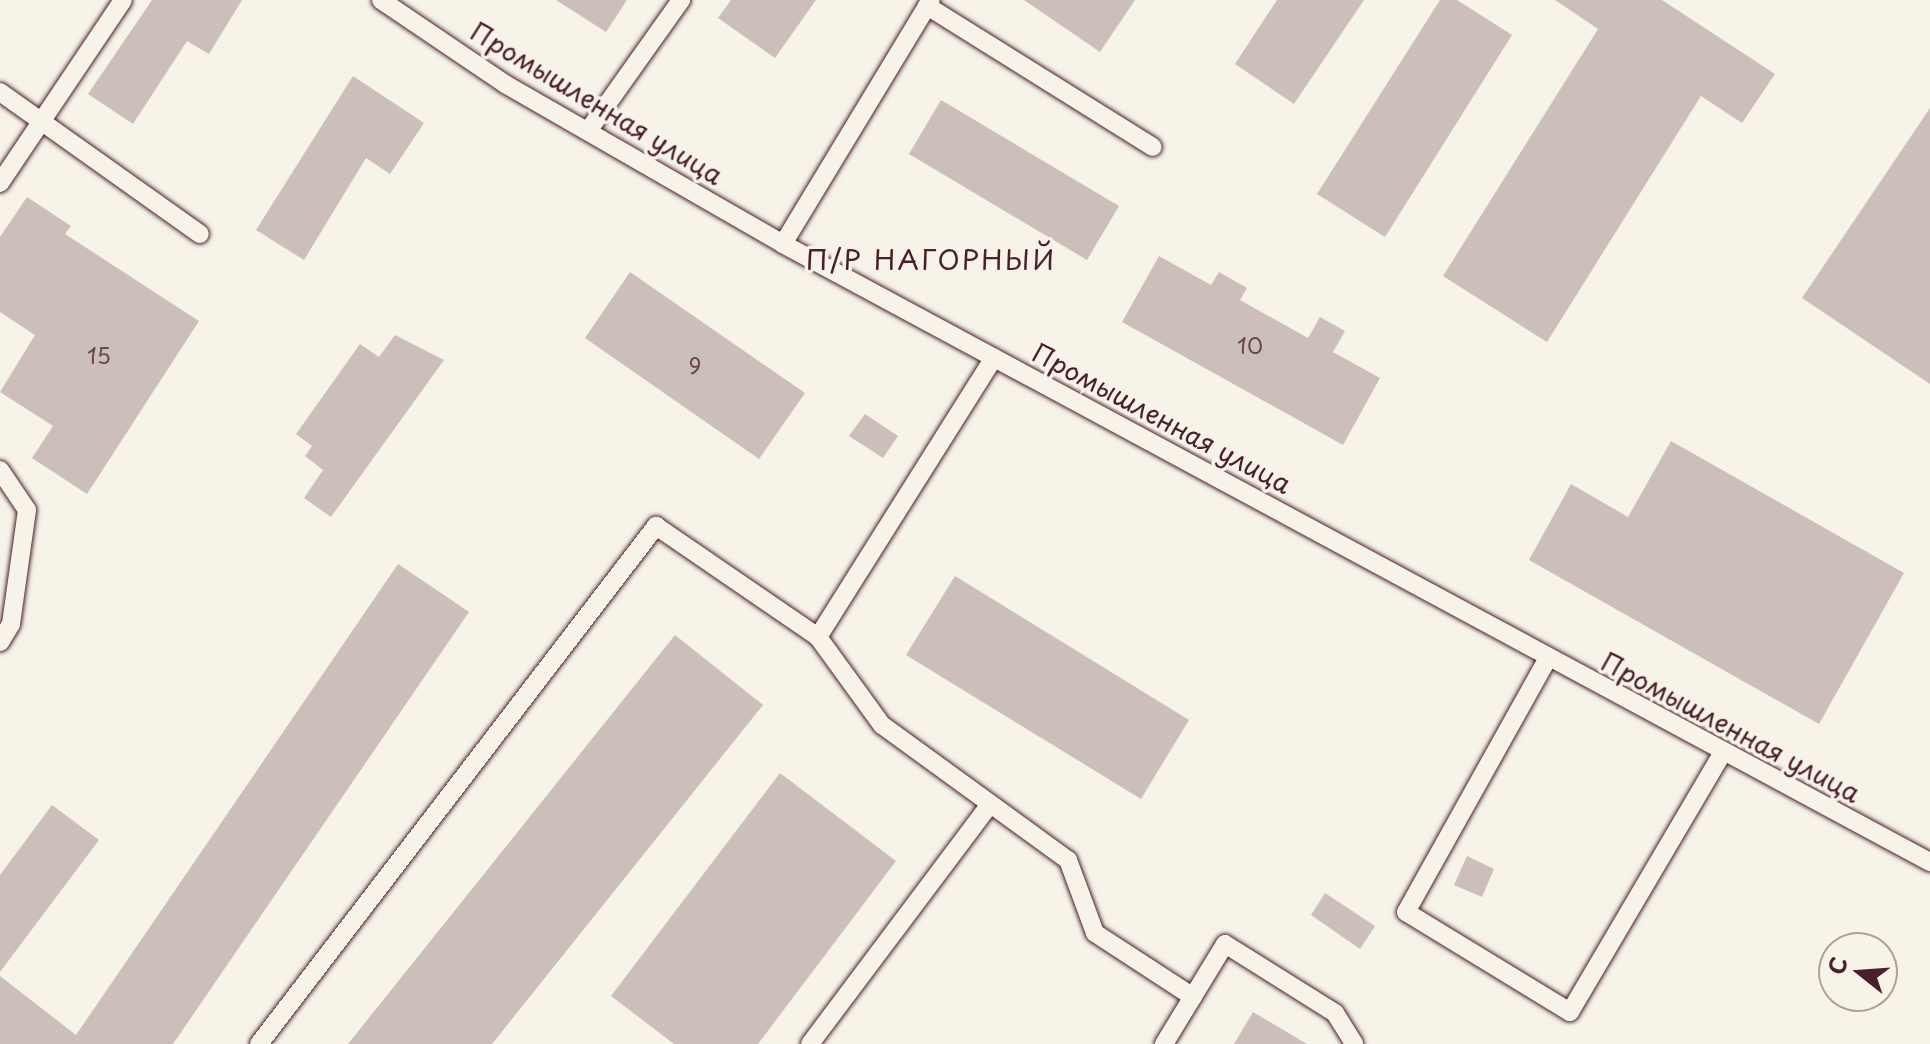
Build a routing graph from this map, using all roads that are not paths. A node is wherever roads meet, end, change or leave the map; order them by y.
1 (123, 0) edge
2 (381, 0) edge
3 (681, 0) edge
4 (929, 3) edge
5 (0, 92) edge
6 (39, 126) junction
7 (588, 131) junction
8 (1153, 147) dead end
9 (0, 183) edge
10 (200, 234) dead end
11 (783, 244) junction
12 (994, 358) junction
13 (0, 470) edge
14 (818, 637) junction
15 (0, 642) edge
16 (1548, 658) junction
17 (1722, 754) junction
18 (990, 804) junction
19 (1930, 862) edge
20 (1193, 997) junction
21 (259, 1044) edge
22 (810, 1044) edge
23 (1164, 1044) edge
24 (1354, 1044) edge

1 - 6 lane
2 - 7 lane, Промышленная улица
3 - 7 lane
4 - 8 lane
4 - 11 lane
5 - 6 lane
6 - 9 lane
6 - 10 lane
7 - 11 lane, Промышленная улица
11 - 12 lane, Промышленная улица
12 - 14 lane
12 - 16 lane, Промышленная улица
13 - 15 lane
14 - 18 lane
14 - 21 lane
16 - 17 lane, Промышленная улица
16 - 17 lane
17 - 19 lane, Промышленная улица
18 - 20 lane
18 - 22 lane
20 - 23 lane
20 - 24 lane

